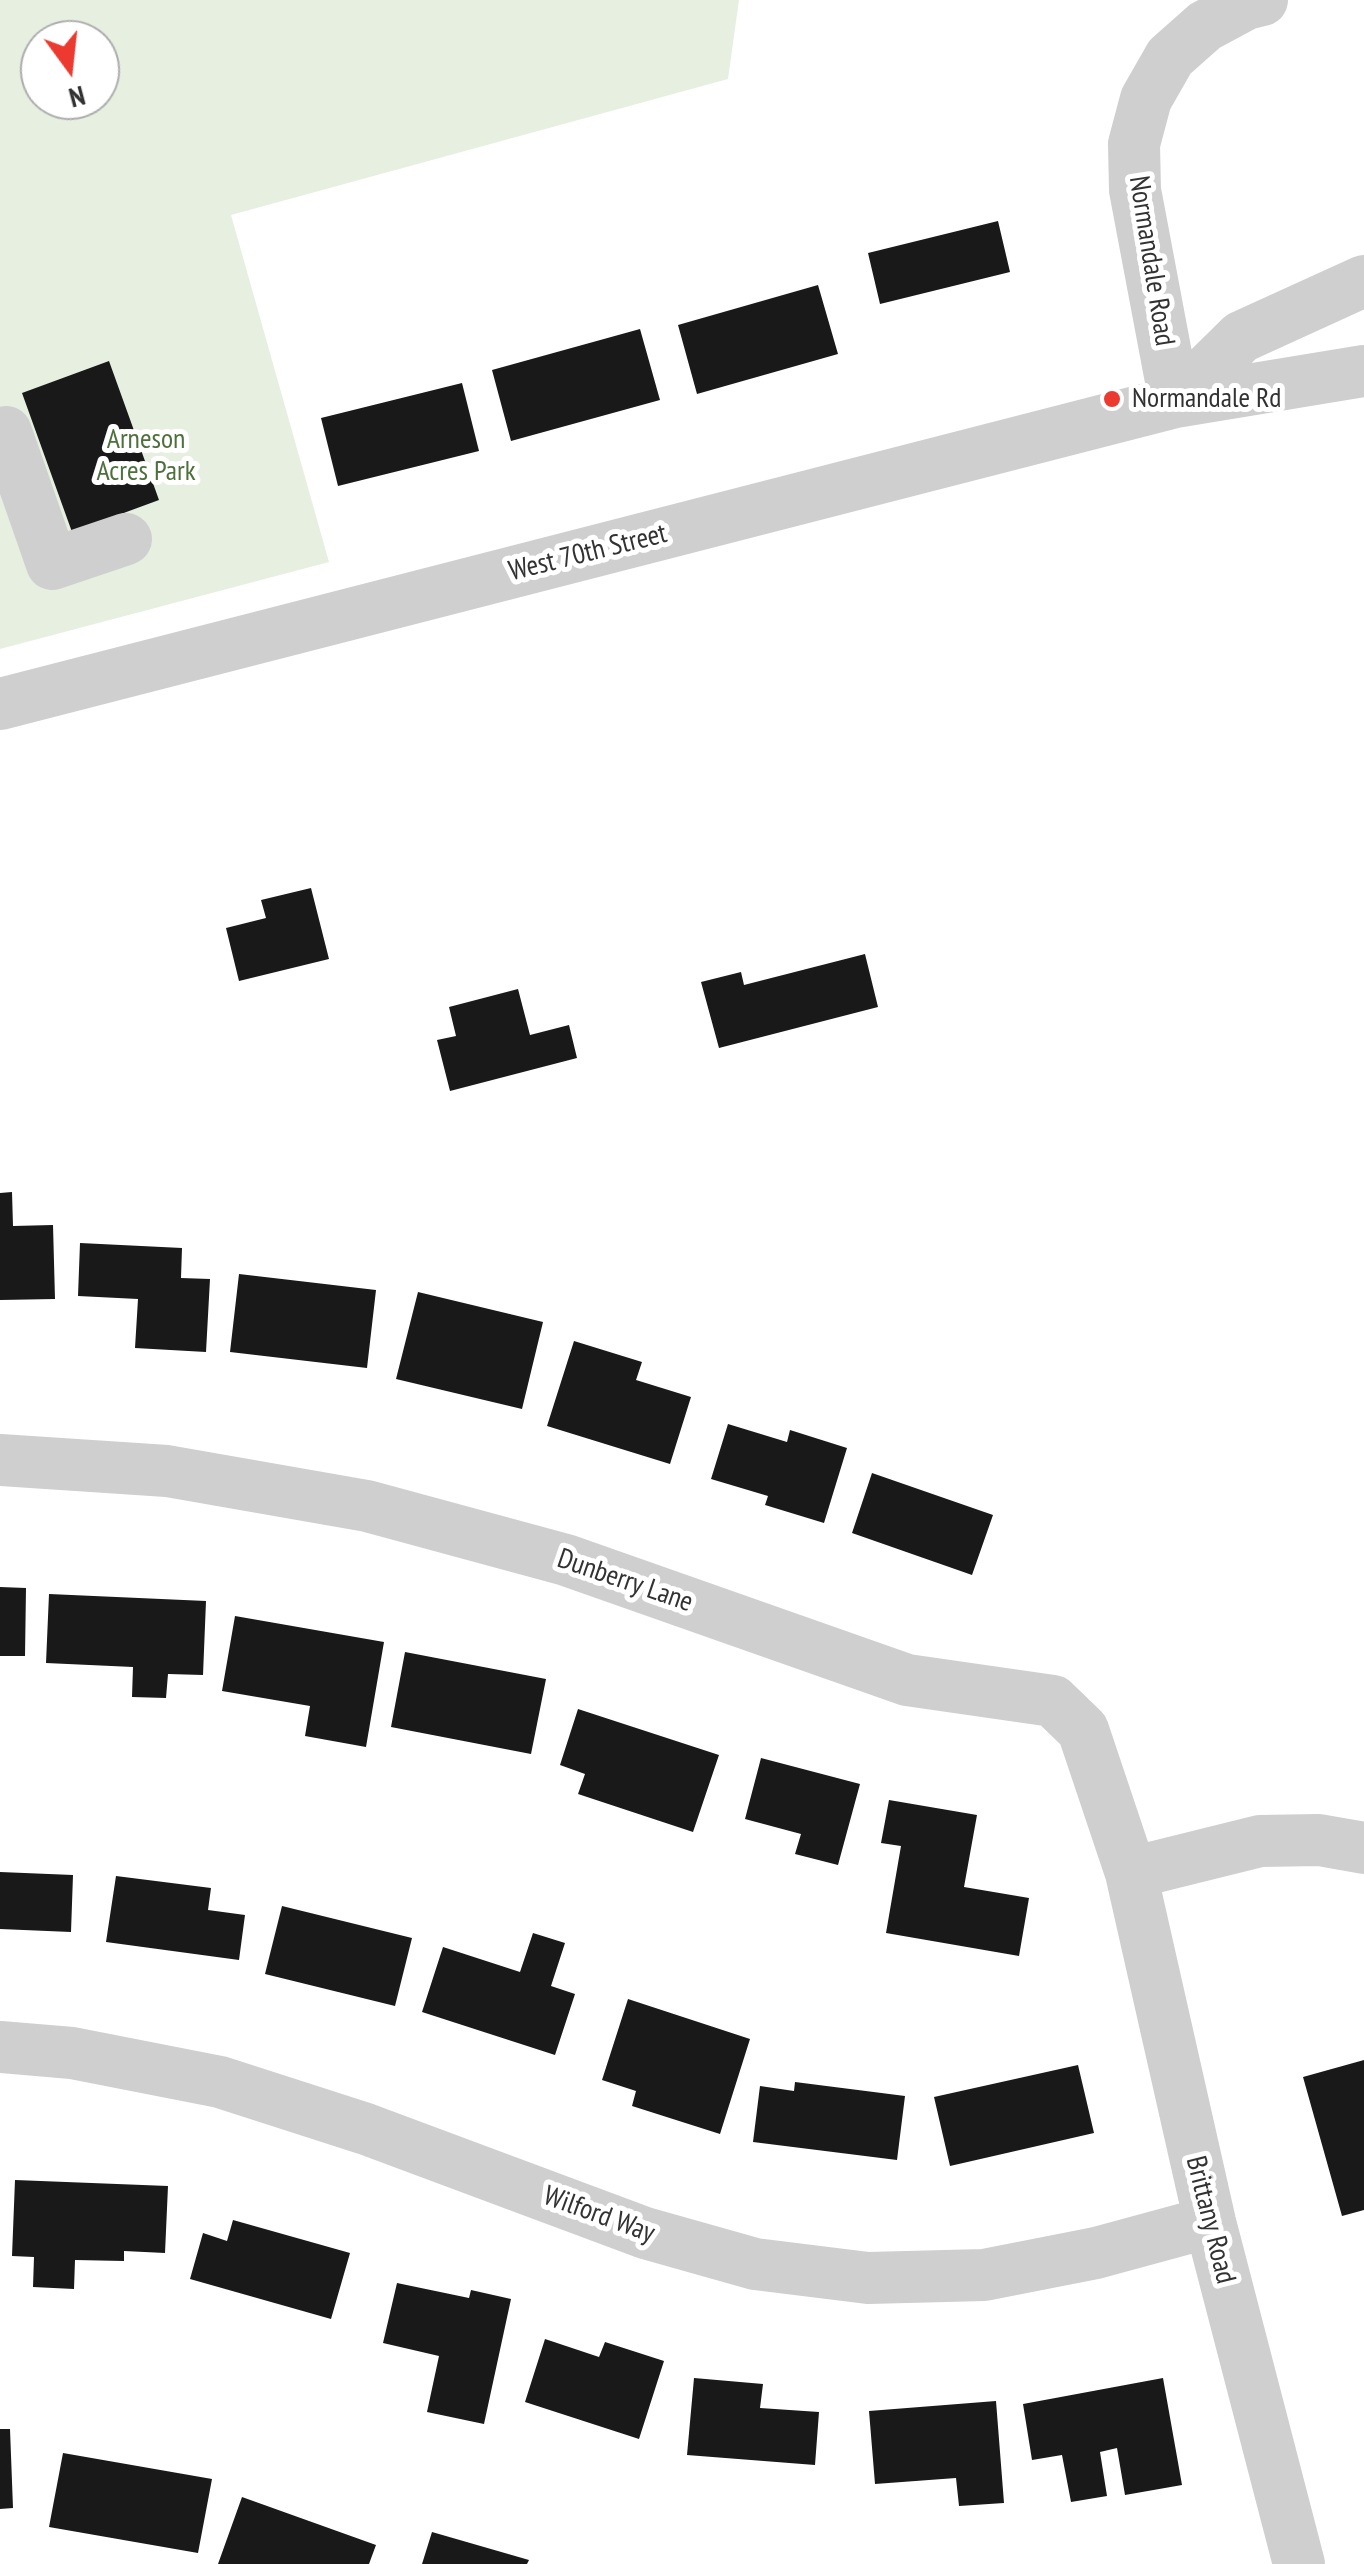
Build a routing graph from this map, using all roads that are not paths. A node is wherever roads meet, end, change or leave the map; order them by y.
1 (1262, 0) edge
2 (1364, 281) edge
3 (1364, 371) edge
4 (1175, 402) junction
5 (2, 426) edge
6 (126, 539) dead end
7 (0, 704) edge
8 (0, 1460) edge
9 (1364, 1848) edge
10 (1131, 1873) junction
11 (0, 2047) edge
12 (1210, 2222) junction
13 (1299, 2564) edge

1 - 4 street, Normandale Road
2 - 4 street, West 70th Street
3 - 4 street, West 70th Street
4 - 7 street, West 70th Street
5 - 6 street
8 - 10 street, Dunberry Lane
9 - 10 street
10 - 12 street, Brittany Road
11 - 12 street, Wilford Way
12 - 13 street, Brittany Road

